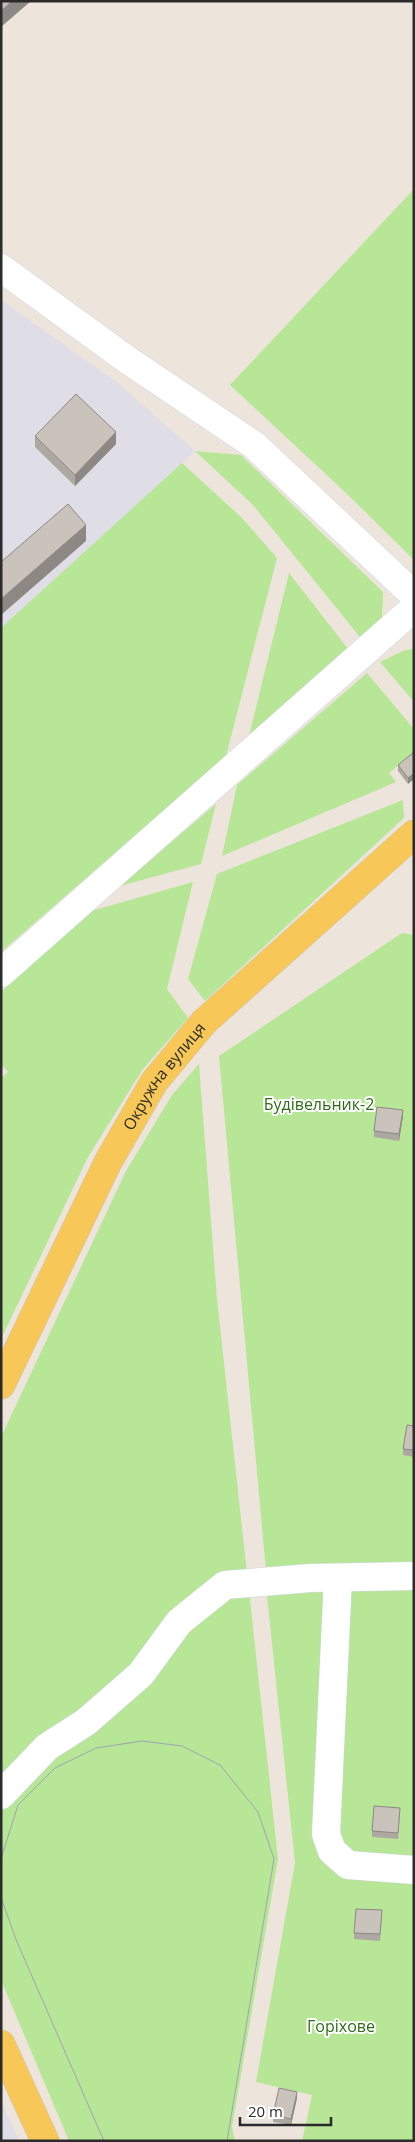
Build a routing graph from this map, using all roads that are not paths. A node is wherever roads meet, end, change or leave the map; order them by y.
1 (1, 268) edge
2 (414, 595) edge
3 (414, 608) edge
4 (414, 834) edge
5 (1, 973) edge
6 (1, 1385) edge
7 (414, 1576) edge
8 (338, 1578) junction
9 (1, 1794) edge
10 (414, 1870) edge
11 (1, 2044) edge
12 (44, 2141) edge

1 - 2 lane
3 - 5 lane
4 - 6 main road, Окружна вулиця
7 - 8 lane
8 - 9 lane
8 - 10 lane
11 - 12 main road

